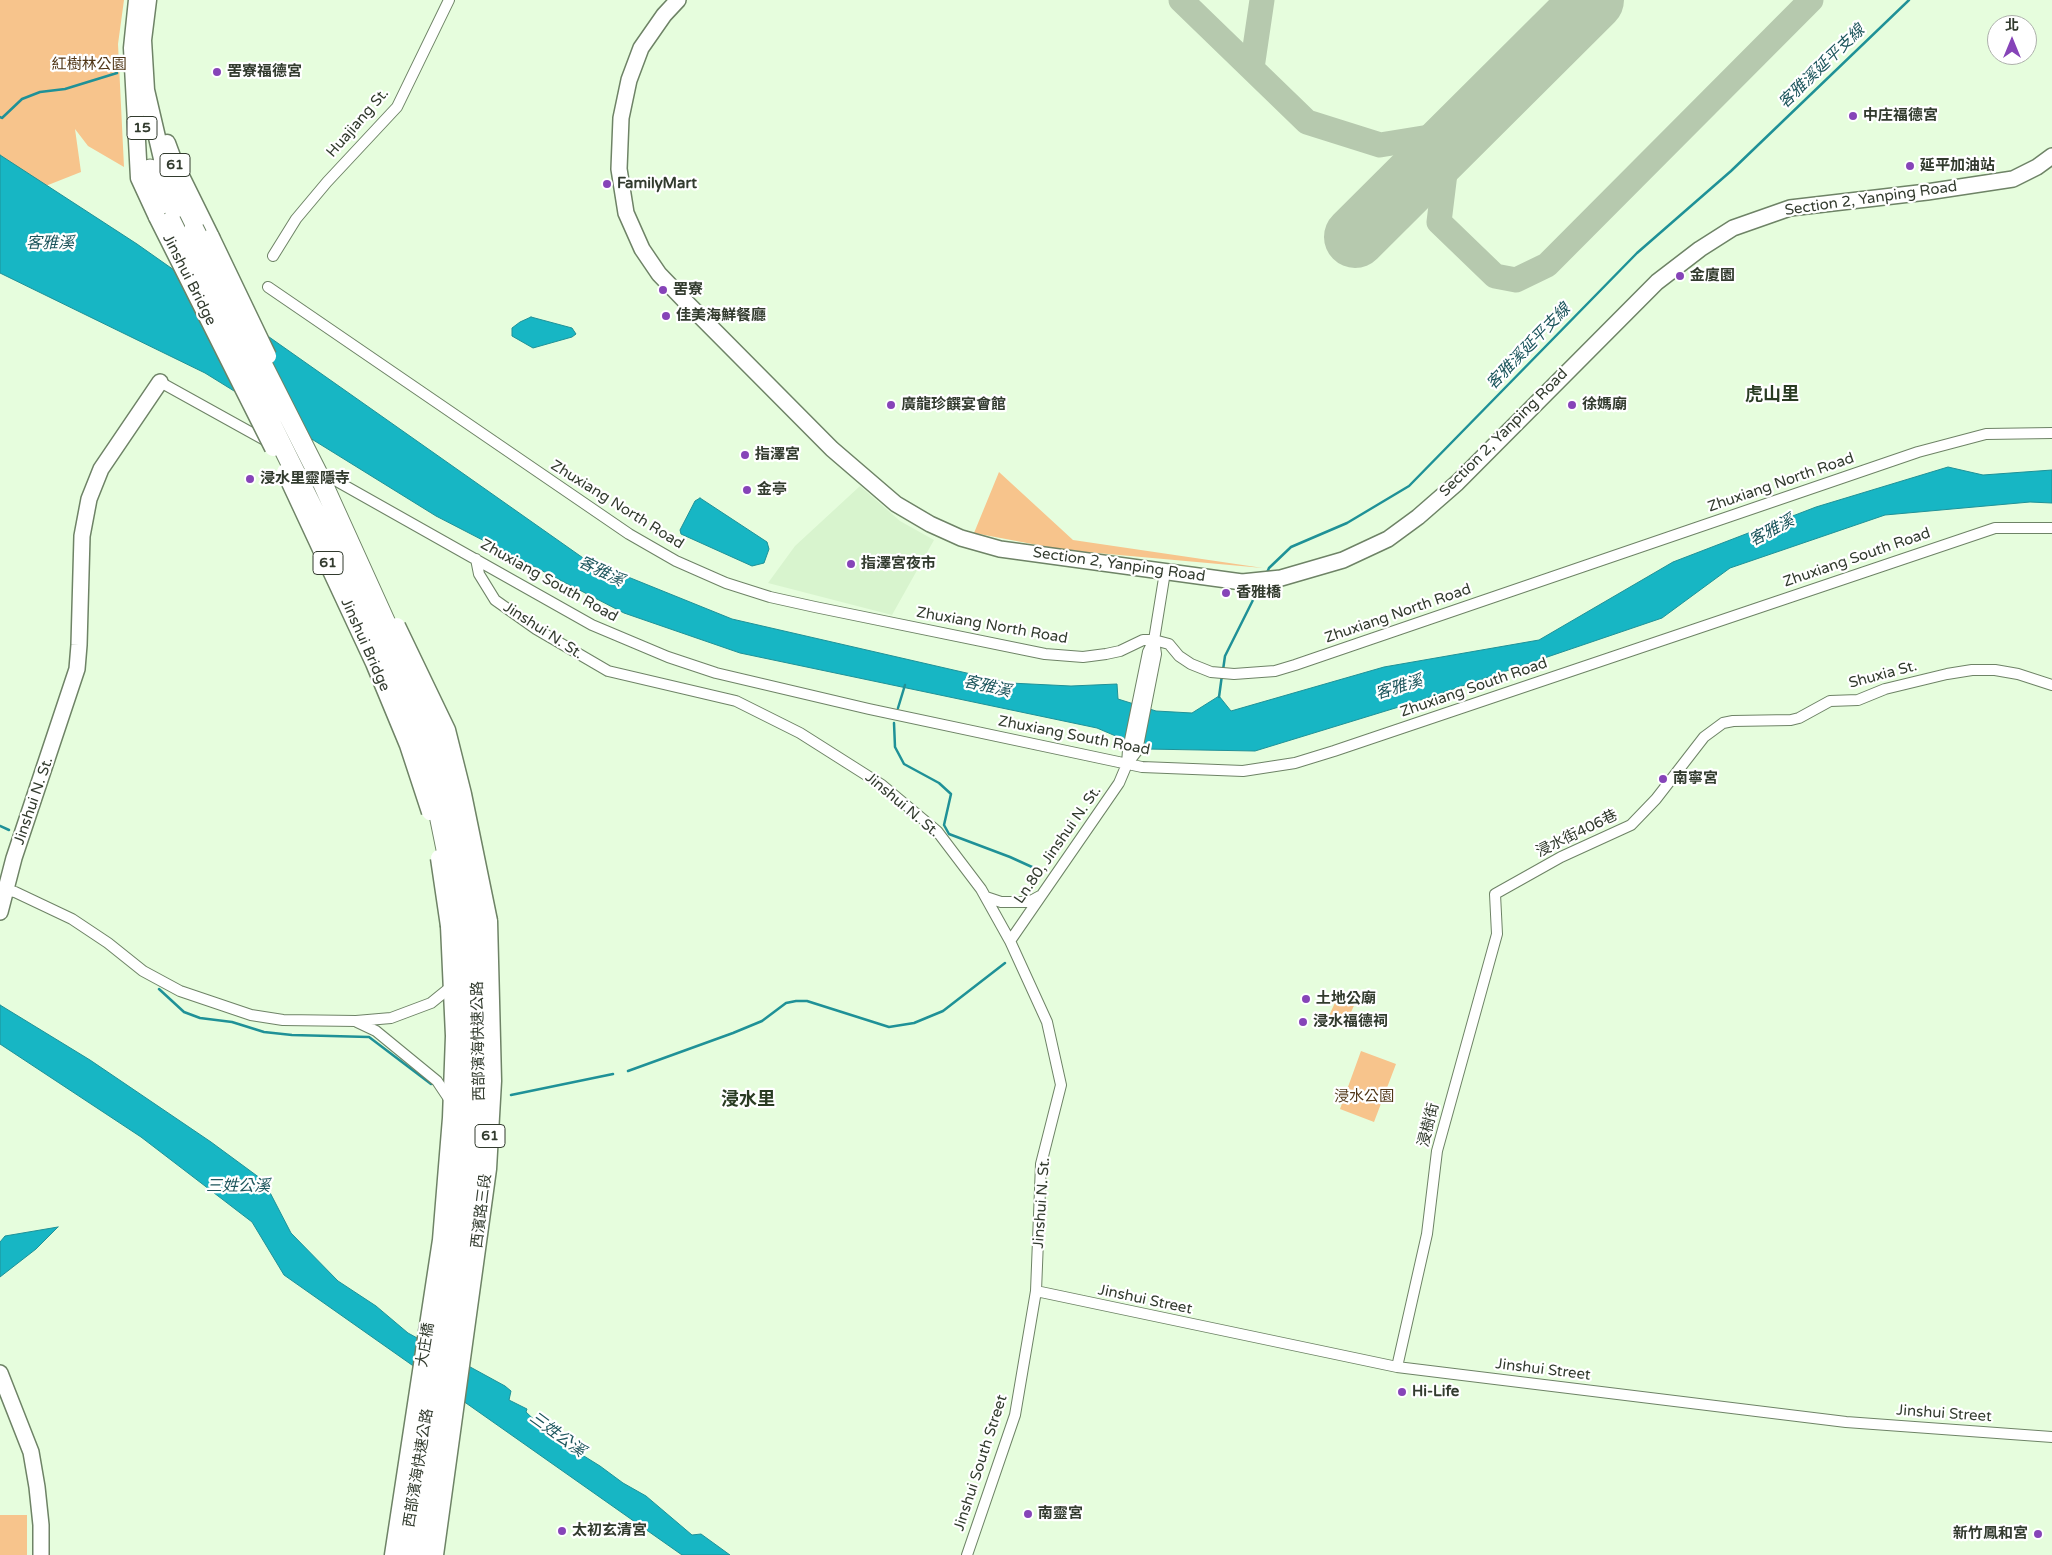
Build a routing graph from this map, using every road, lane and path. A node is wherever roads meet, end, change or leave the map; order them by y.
1 (136, 0) edge
2 (148, 0) edge
3 (449, 0) edge
4 (678, 0) edge
5 (140, 89) junction
6 (2052, 156) edge
7 (157, 166) junction
8 (164, 219) junction
9 (203, 233) junction
10 (273, 256) dead end
11 (268, 287) dead end
12 (160, 382) joint
13 (2052, 433) edge
14 (2052, 528) edge
15 (476, 559) junction
16 (1164, 572) junction
17 (1154, 640) junction
18 (2052, 685) edge
19 (1127, 764) junction
20 (1664, 790) joint
21 (6, 890) junction
22 (1495, 894) joint
23 (1040, 896) junction
24 (986, 897) junction
25 (0, 912) edge
26 (468, 923) junction
27 (1010, 941) junction
28 (452, 986) junction
29 (356, 1021) junction
30 (452, 1103) junction
31 (1036, 1291) junction
32 (452, 1340) junction
33 (1397, 1367) junction
34 (0, 1373) edge
35 (439, 1386) junction
36 (2052, 1437) edge
37 (418, 1474) junction
38 (41, 1555) edge
39 (393, 1555) edge
40 (400, 1555) edge
41 (406, 1555) edge
42 (420, 1555) edge
43 (434, 1555) edge
44 (967, 1555) edge

1 - 5 main road, 15
2 - 5 main road, 15
3 - 10 street, Huajiang St.
4 - 16 street, Section 2, Yanping Road
5 - 7 main road, 15
5 - 8 main road, 61
5 - 9 main road, 61
6 - 16 street, Section 2, Yanping Road
7 - 8 highway, 61
7 - 9 highway, 61
8 - 26 highway, Jinshui Bridge / 61, bridge
9 - 26 highway, Jinshui Bridge / 61, bridge
11 - 17 street, Zhuxiang North Road
12 - 15 street, Zhuxiang South Road
12 - 21 street, Jinshui N. St.
13 - 17 street, Zhuxiang North Road
14 - 19 street, Zhuxiang South Road
15 - 19 street, Zhuxiang South Road
15 - 24 street, Jinshui N. St.
16 - 17 street
17 - 19 street
18 - 20 street, Shuxia St.
19 - 23 street, Ln.80, Jinshui N. St.
20 - 22 street, 浸水街406巷
21 - 25 street, Jinshui N. St.
21 - 29 street
22 - 33 street, 浸樹街
23 - 24 street
23 - 27 street, Ln.80, Jinshui N. St.
24 - 27 street, Jinshui N. St.
26 - 28 main road, 61
26 - 32 highway, 西部濱海快速公路 / 61
26 - 32 main road, 西濱路三段 / 61
27 - 31 street, Jinshui N. St.
28 - 29 street
28 - 30 main road, 61
29 - 30 street
30 - 35 main road, 大庄橋 / 61
31 - 33 street, Jinshui Street
31 - 44 street, Jinshui South Street
32 - 35 highway, 大庄橋 / 61
32 - 35 main road, 61
33 - 36 street, Jinshui Street
34 - 38 street
35 - 37 highway, 西部濱海快速公路 / 61
35 - 39 main road, 61
35 - 42 highway, 西部濱海快速公路 / 61
35 - 43 main road, 61
37 - 40 highway
37 - 41 highway, 西部濱海快速公路 / 61

